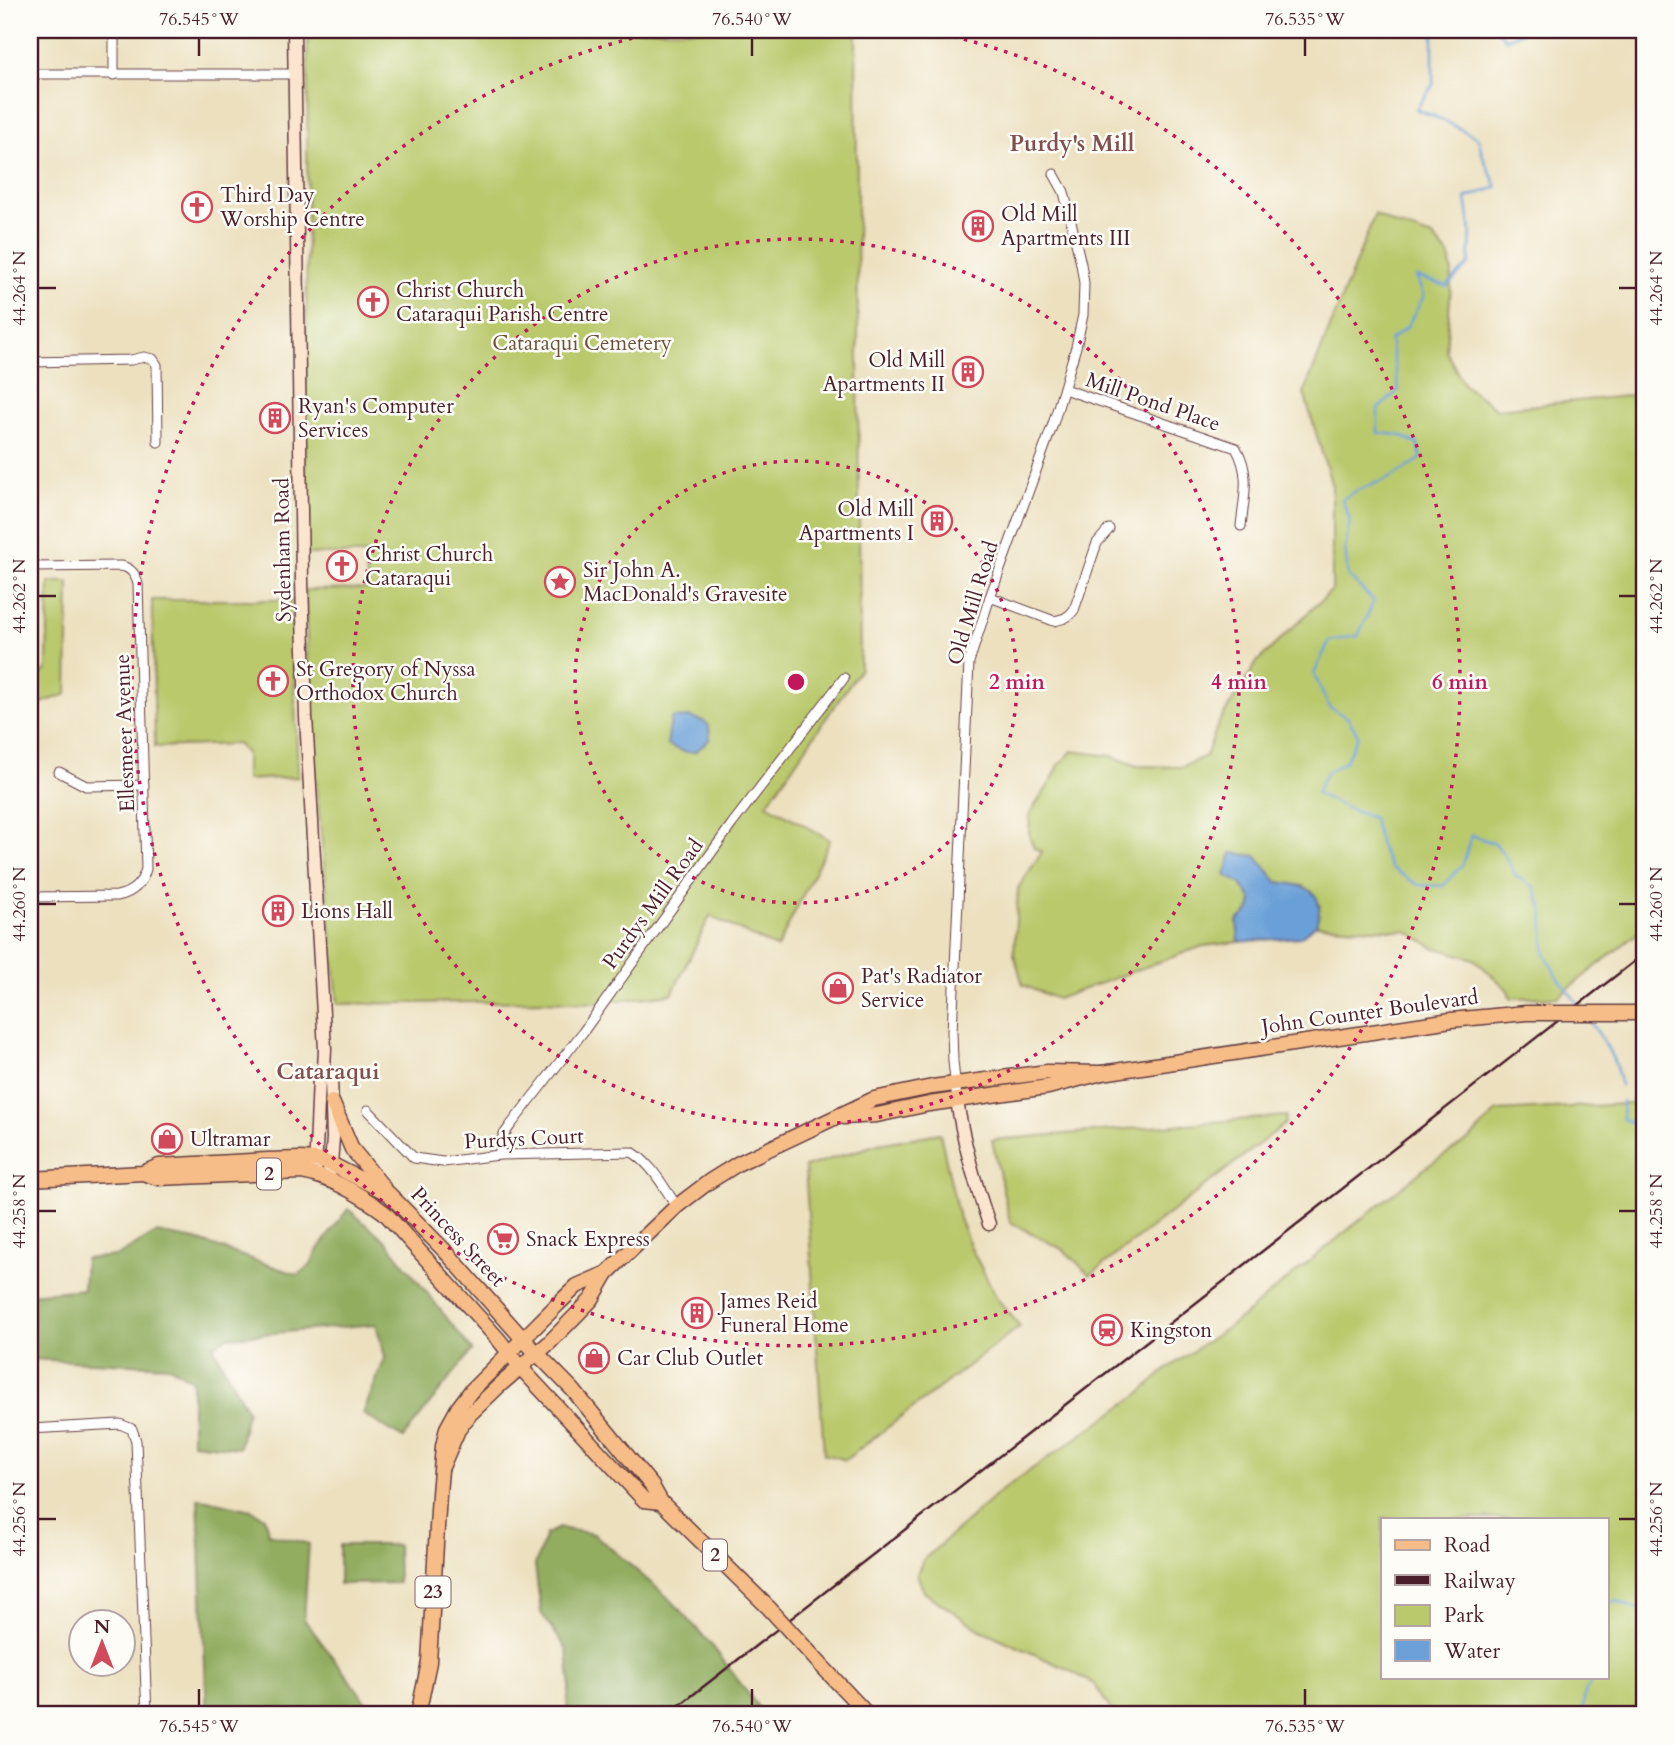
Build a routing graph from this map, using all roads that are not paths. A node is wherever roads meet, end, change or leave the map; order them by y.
1 (114, 30) edge
2 (294, 30) edge
3 (295, 74) junction
4 (30, 75) edge
5 (114, 75) junction
6 (1055, 174) dead end
7 (30, 365) edge
8 (1064, 389) junction
9 (158, 442) dead end
10 (30, 443) edge
11 (1241, 526) dead end
12 (1109, 529) dead end
13 (30, 566) edge
14 (990, 597) junction
15 (844, 678) dead end
16 (59, 772) dead end
17 (144, 785) junction
18 (30, 897) edge
19 (1645, 1013) edge
20 (324, 1069) junction
21 (1102, 1073) junction
22 (955, 1084) junction
23 (957, 1100) junction
24 (332, 1102) junction
25 (368, 1110) dead end
26 (838, 1117) junction
27 (499, 1155) junction
28 (323, 1170) junction
29 (30, 1179) edge
30 (389, 1194) junction
31 (677, 1206) junction
32 (989, 1224) dead end
33 (607, 1273) junction
34 (523, 1339) junction
35 (508, 1353) junction
36 (537, 1353) junction
37 (521, 1368) junction
38 (30, 1429) edge
39 (442, 1467) junction
40 (661, 1502) junction
41 (30, 1700) edge
42 (30, 1715) edge
43 (147, 1715) edge
44 (418, 1715) edge
45 (868, 1715) edge

1 - 5 street
2 - 3 main road, Sydenham Road
3 - 5 street
3 - 20 main road, Sydenham Road
4 - 5 street
6 - 8 street, Old Mill Road
7 - 9 street
7 - 10 street
8 - 11 street, Mill Pond Place
8 - 14 street, Old Mill Road
12 - 14 street
13 - 17 street, Ellesmeer Avenue
14 - 22 street, Old Mill Road
15 - 27 street, Purdys Mill Road
16 - 17 street
17 - 18 street, Ellesmeer Avenue
19 - 21 main road, John Counter Boulevard, bridge
20 - 24 main road, Sydenham Road
20 - 28 main road, Sydenham Road
21 - 22 main road, John Counter Boulevard
21 - 23 main road, John Counter Boulevard
22 - 23 street, Old Mill Road
22 - 26 main road, John Counter Boulevard
23 - 26 main road, John Counter Boulevard
23 - 32 main road
24 - 28 main road, Sydenham Road
24 - 30 main road
25 - 27 street, Purdys Court
26 - 31 main road, John Counter Boulevard
27 - 31 street, Purdys Court
28 - 29 main road, Princess Street / 2
28 - 30 main road, Princess Street / 2
28 - 35 main road, Princess Street / 2
30 - 34 main road, Princess Street / 2
31 - 33 main road, John Counter Boulevard
33 - 34 main road, John Counter Boulevard
33 - 36 main road, John Counter Boulevard
34 - 35 main road, 23
34 - 36 main road, Princess Street / 2
35 - 37 main road, Princess Street / 2
35 - 39 main road, 23
36 - 37 main road, John Counter Boulevard
36 - 40 main road, Princess Street / 2
37 - 39 main road, 23
37 - 40 main road, Princess Street / 2
38 - 43 street
39 - 44 main road, 23
40 - 45 main road, Princess Street / 2, bridge
41 - 42 street

